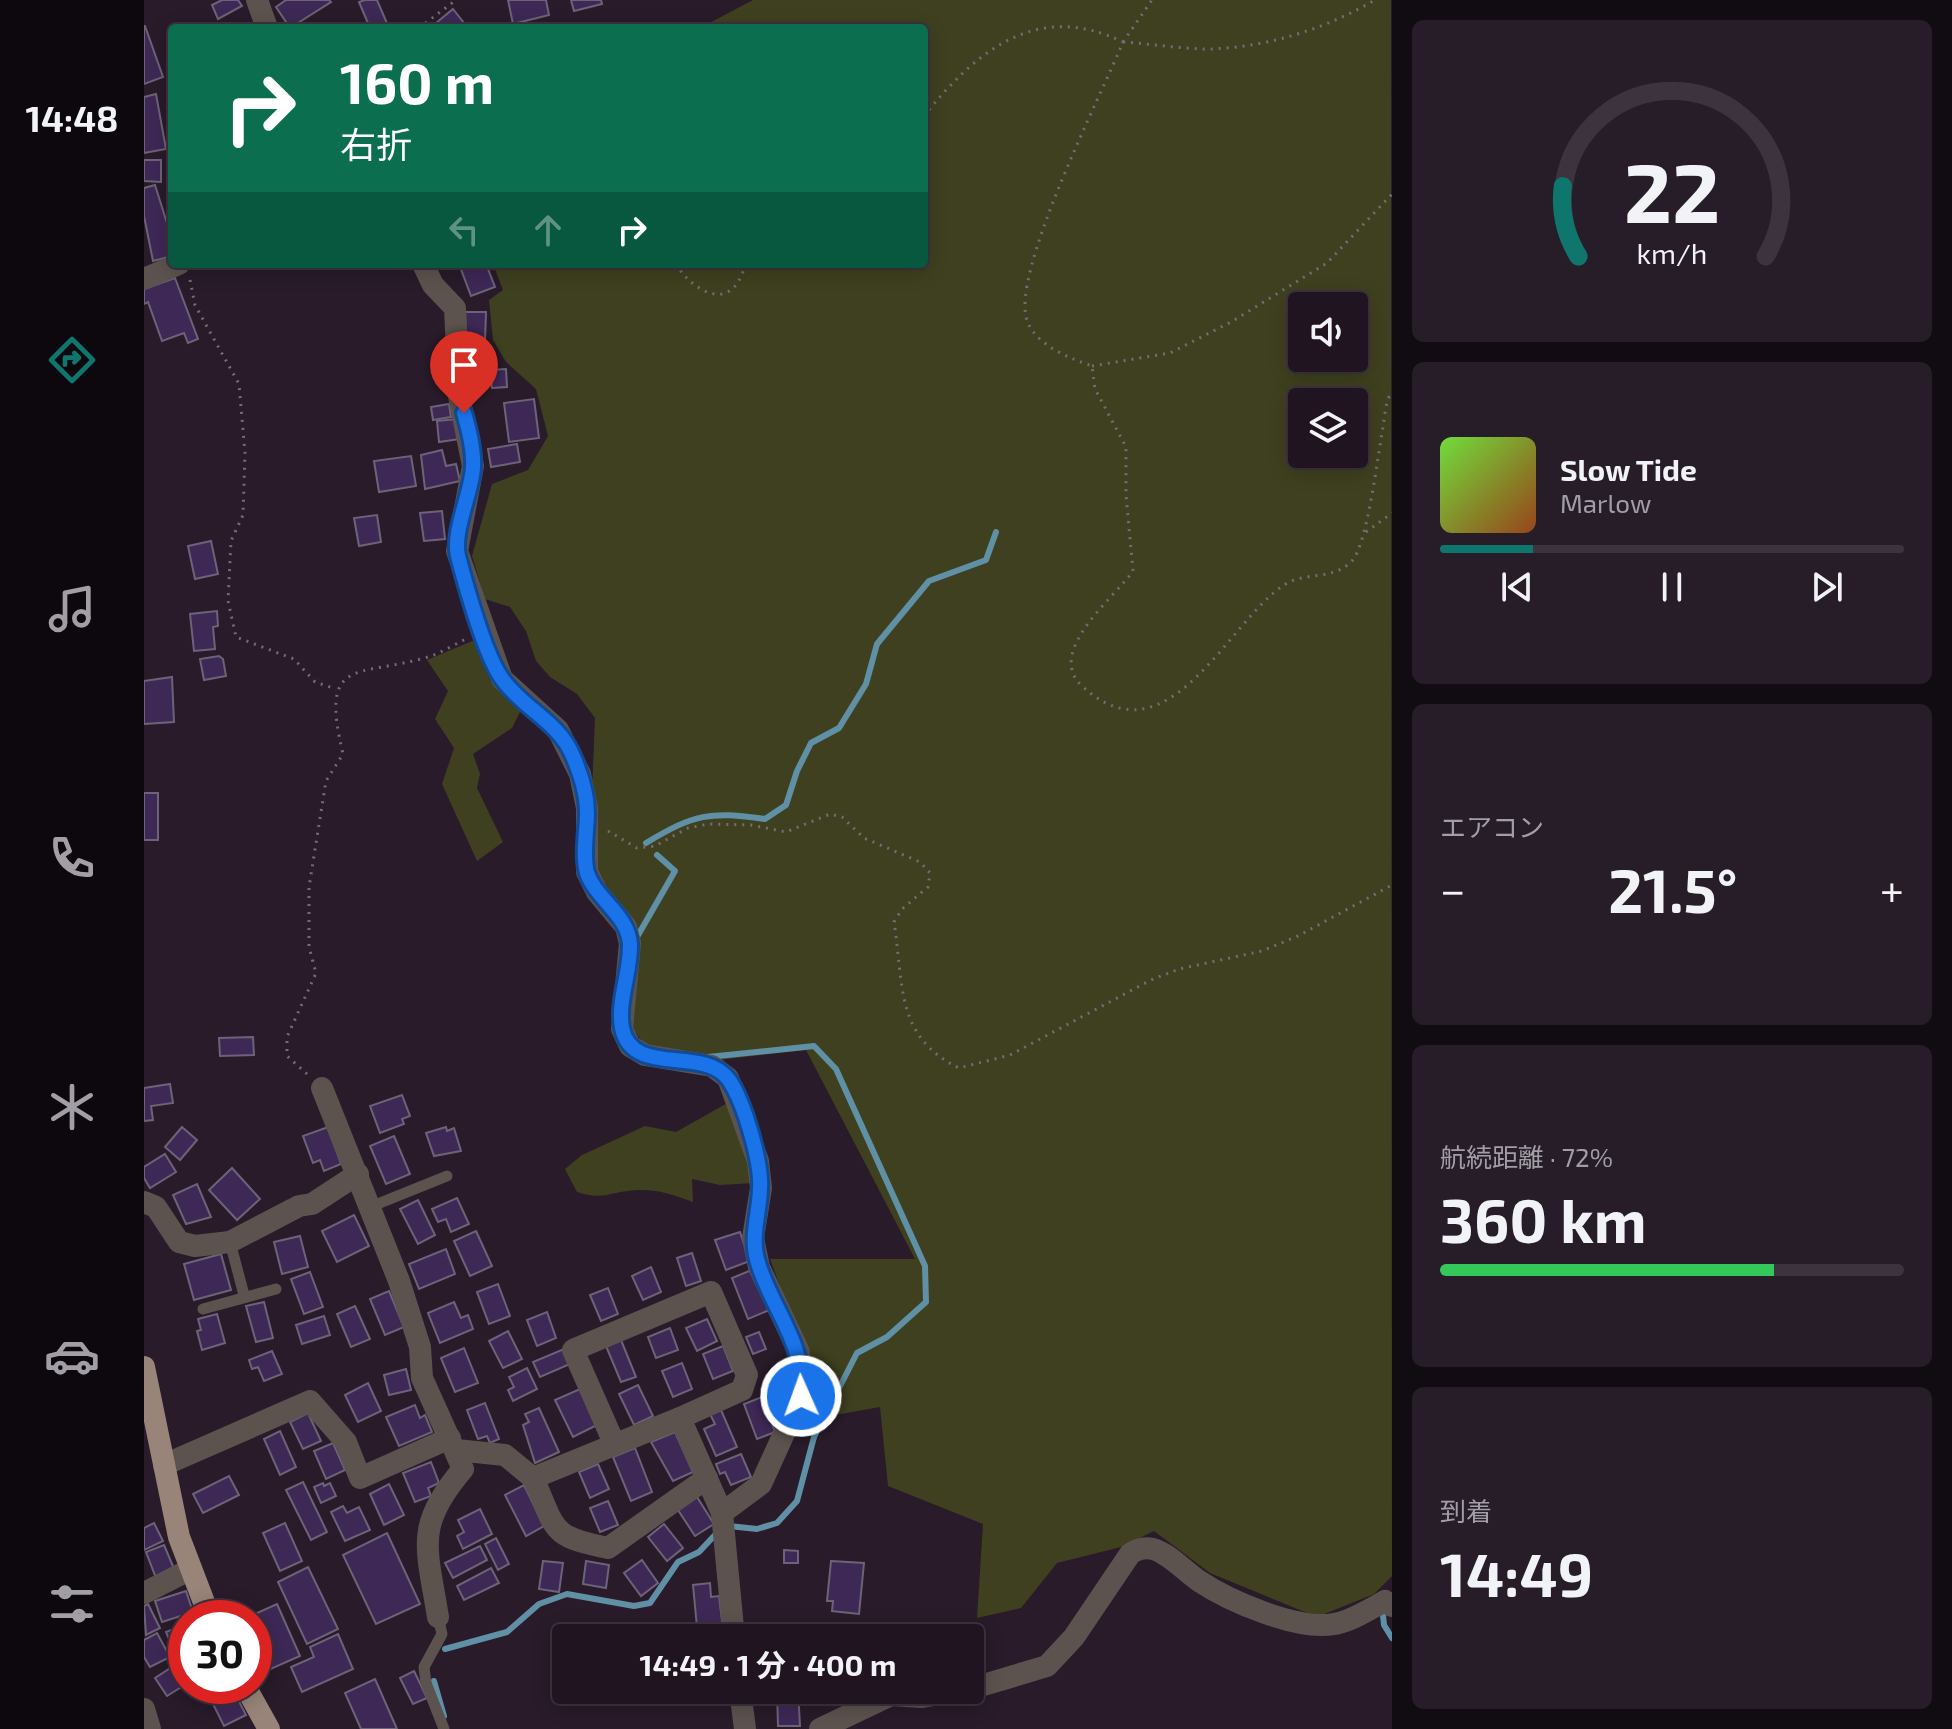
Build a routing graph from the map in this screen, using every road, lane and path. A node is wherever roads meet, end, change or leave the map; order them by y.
1 (257, 0) edge
2 (456, 0) edge
3 (1152, 0) edge
4 (1375, 0) edge
5 (266, 24) edge
6 (424, 24) edge
7 (1123, 42) junction
8 (928, 112) edge
9 (1392, 194) edge
10 (425, 268) edge
11 (679, 268) edge
12 (744, 268) edge
13 (185, 271) edge
14 (144, 279) edge
15 (1092, 366) junction
16 (1392, 392) edge
17 (1392, 513) edge
18 (1366, 532) junction
19 (482, 631) junction
20 (337, 690) junction
21 (587, 808) junction
22 (1392, 885) edge
23 (322, 1088) joint
24 (358, 1174) junction
25 (447, 1176) dead end
26 (144, 1202) edge
27 (370, 1207) junction
28 (230, 1242) junction
29 (276, 1289) dead end
30 (244, 1295) junction
31 (203, 1309) dead end
32 (144, 1367) edge
33 (680, 1418) junction
34 (614, 1443) junction
35 (453, 1444) junction
36 (164, 1465) junction
37 (533, 1478) junction
38 (707, 1478) junction
39 (722, 1513) junction
40 (191, 1569) junction
41 (144, 1593) edge
42 (203, 1600) edge
43 (1392, 1606) edge
44 (438, 1617) joint
45 (733, 1624) edge
46 (984, 1685) edge
47 (253, 1704) edge
48 (742, 1704) edge
49 (872, 1704) edge
50 (144, 1709) edge
51 (263, 1728) edge
52 (150, 1729) edge
53 (444, 1729) edge
54 (745, 1729) edge
55 (820, 1729) edge

1 - 5 street
2 - 6 path
3 - 7 path
4 - 7 path
7 - 8 path
7 - 15 path
9 - 15 path
10 - 19 street
11 - 12 path
13 - 14 street
13 - 20 path
15 - 18 path
16 - 18 path
17 - 18 path
19 - 20 path
19 - 21 street
20 - 23 path
21 - 22 path
21 - 39 street
23 - 24 street
24 - 27 street
24 - 28 street
25 - 27 lane
26 - 28 street
27 - 35 street
28 - 30 lane
29 - 30 lane
30 - 31 lane
32 - 36 main road
33 - 34 street
33 - 34 street
33 - 38 street
34 - 37 street
35 - 36 street
35 - 37 street
35 - 44 street
36 - 40 main road
37 - 38 street
38 - 39 street
39 - 45 street
40 - 41 street
40 - 42 main road
43 - 46 street
44 - 53 lane
47 - 51 main road
48 - 54 street
49 - 55 street
50 - 52 street

